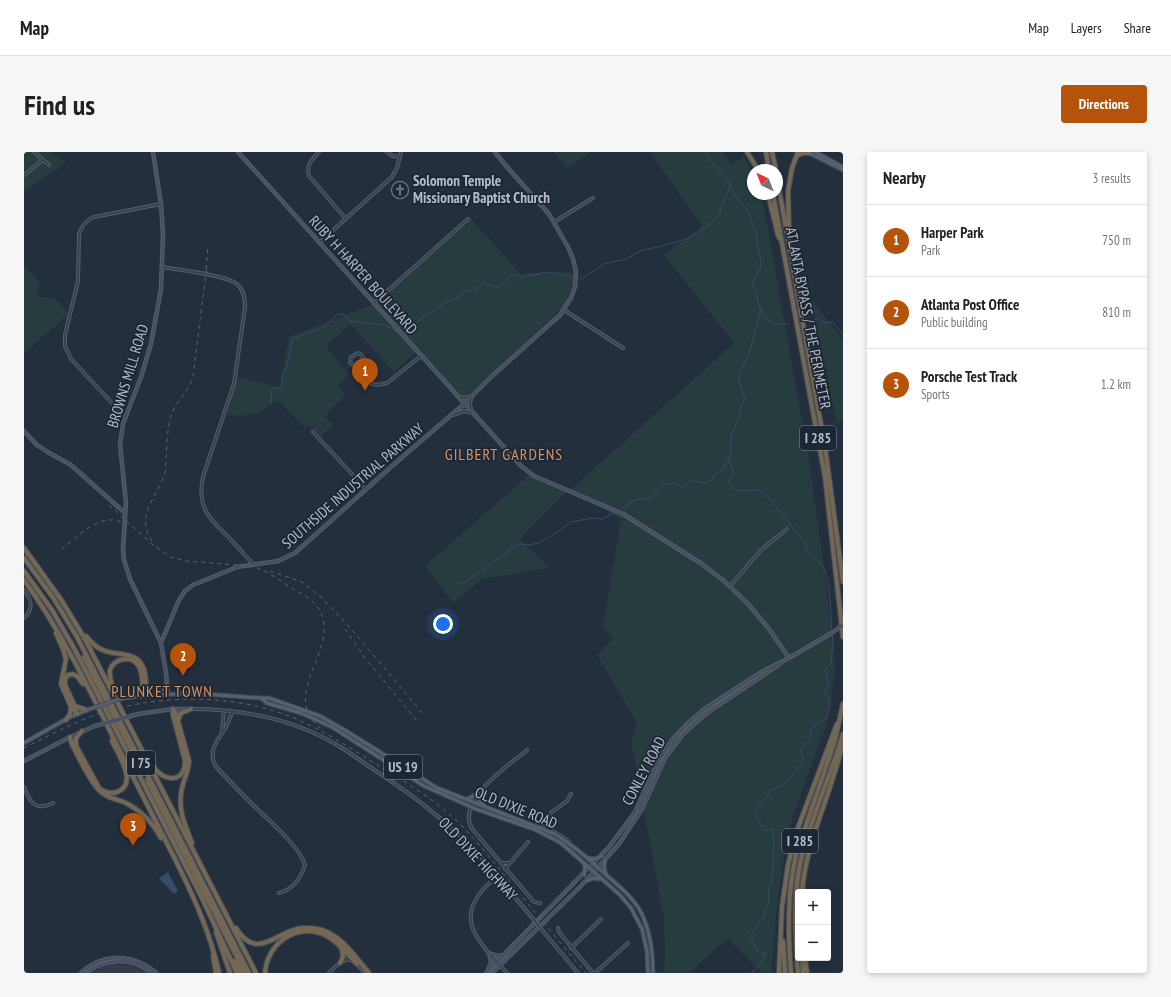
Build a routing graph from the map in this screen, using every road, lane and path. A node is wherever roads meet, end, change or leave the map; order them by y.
1 (34, 152) edge
2 (153, 152) edge
3 (238, 152) edge
4 (319, 152) edge
5 (387, 152) edge
6 (401, 152) edge
7 (495, 152) edge
8 (747, 152) edge
9 (766, 152) edge
10 (772, 152) edge
11 (808, 152) edge
12 (815, 152) edge
13 (797, 154) edge
14 (400, 157) junction
15 (43, 160) junction
16 (754, 164) edge
17 (768, 164) edge
18 (775, 164) edge
19 (49, 165) dead end
20 (843, 167) edge
21 (843, 170) edge
22 (24, 175) edge
23 (593, 198) dead end
24 (769, 200) edge
25 (775, 200) edge
26 (781, 200) edge
27 (161, 204) junction
28 (346, 219) junction
29 (468, 219) dead end
30 (554, 222) junction
31 (782, 241) junction
32 (319, 243) junction
33 (789, 243) junction
34 (163, 267) junction
35 (374, 303) junction
36 (564, 310) junction
37 (399, 326) dead end
38 (396, 328) junction
39 (623, 348) dead end
40 (421, 356) junction
41 (363, 371) junction
42 (457, 396) junction
43 (472, 396) junction
44 (464, 404) junction
45 (473, 413) junction
46 (452, 416) junction
47 (125, 418) junction
48 (24, 431) edge
49 (313, 432) dead end
50 (366, 490) junction
51 (125, 513) junction
52 (787, 529) dead end
53 (24, 548) edge
54 (24, 558) edge
55 (24, 562) edge
56 (254, 565) junction
57 (24, 571) edge
58 (24, 580) edge
59 (843, 582) edge
60 (730, 586) junction
61 (24, 590) edge
62 (48, 616) junction
63 (24, 618) edge
64 (76, 623) junction
65 (843, 625) edge
66 (843, 637) edge
67 (161, 643) junction
68 (789, 658) junction
69 (167, 683) junction
70 (142, 684) junction
71 (168, 694) junction
72 (157, 695) junction
73 (145, 696) junction
74 (130, 697) junction
75 (261, 698) junction
76 (94, 701) junction
77 (119, 704) junction
78 (843, 704) edge
79 (73, 706) junction
80 (173, 709) junction
81 (192, 709) junction
82 (87, 710) junction
83 (224, 710) junction
84 (232, 711) junction
85 (77, 714) junction
86 (841, 714) junction
87 (66, 720) junction
88 (104, 720) junction
89 (178, 720) junction
90 (334, 726) junction
91 (82, 731) junction
92 (843, 734) edge
93 (221, 735) junction
94 (70, 737) junction
95 (843, 741) edge
96 (24, 743) edge
97 (76, 745) junction
98 (527, 750) dead end
99 (143, 751) junction
100 (24, 761) edge
101 (24, 787) edge
102 (479, 793) junction
103 (571, 794) dead end
104 (466, 800) junction
105 (53, 803) dead end
106 (474, 803) junction
107 (485, 806) junction
108 (471, 807) junction
109 (545, 820) junction
110 (536, 826) junction
111 (528, 842) dead end
112 (573, 846) junction
113 (602, 856) junction
114 (587, 858) junction
115 (605, 860) junction
116 (582, 861) junction
117 (200, 862) junction
118 (500, 863) junction
119 (512, 863) junction
120 (594, 864) junction
121 (590, 868) junction
122 (598, 868) junction
123 (505, 869) junction
124 (594, 872) junction
125 (584, 874) junction
126 (184, 876) junction
127 (497, 876) junction
128 (607, 876) junction
129 (602, 880) junction
130 (586, 881) junction
131 (802, 889) edge
132 (279, 893) dead end
133 (540, 903) dead end
134 (224, 910) junction
135 (212, 919) junction
136 (601, 920) dead end
137 (782, 925) junction
138 (558, 928) dead end
139 (208, 934) junction
140 (221, 938) junction
141 (628, 943) dead end
142 (571, 948) junction
143 (342, 949) junction
144 (489, 953) junction
145 (504, 955) junction
146 (804, 961) edge
147 (805, 961) edge
148 (497, 962) junction
149 (340, 963) junction
150 (357, 964) junction
151 (500, 966) junction
152 (486, 972) edge
153 (81, 973) edge
154 (86, 973) edge
155 (152, 973) edge
156 (156, 973) edge
157 (216, 973) edge
158 (220, 973) edge
159 (230, 973) edge
160 (237, 973) edge
161 (241, 973) edge
162 (245, 973) edge
163 (249, 973) edge
164 (256, 973) edge
165 (266, 973) edge
166 (329, 973) edge
167 (365, 973) edge
168 (369, 973) edge
169 (492, 973) edge
170 (507, 973) edge
171 (578, 973) edge
172 (594, 973) edge
173 (648, 973) edge
174 (653, 973) edge
175 (780, 973) edge
176 (785, 973) edge
177 (791, 973) edge
178 (798, 973) edge
179 (803, 973) edge
180 (807, 973) edge

1 - 15 street
2 - 27 street, BROWNS MILL ROAD
3 - 32 street, RUBY H HARPER BOULEVARD
4 - 28 street
5 - 14 street
6 - 14 street
7 - 30 street, SOUTHSIDE INDUSTRIAL PARKWAY
8 - 16 highway
9 - 17 highway
10 - 18 highway
11 - 13 highway
11 - 21 main road
12 - 20 main road
13 - 33 highway
14 - 28 street
15 - 19 street
15 - 22 street
23 - 30 street
24 - 31 highway
25 - 31 highway, ATLANTA BYPASS / THE PERIMETER / I 285
26 - 33 highway, ATLANTA BYPASS / THE PERIMETER / I 285
27 - 34 street, BROWNS MILL ROAD
27 - 47 street
28 - 32 street
29 - 35 street
30 - 36 street, SOUTHSIDE INDUSTRIAL PARKWAY
31 - 66 highway, ATLANTA BYPASS / THE PERIMETER / I 285
32 - 35 street, RUBY H HARPER BOULEVARD
33 - 59 highway, ATLANTA BYPASS / THE PERIMETER / I 285
34 - 47 street, BROWNS MILL ROAD
34 - 56 street
35 - 38 street, RUBY H HARPER BOULEVARD
36 - 39 street
36 - 43 street, SOUTHSIDE INDUSTRIAL PARKWAY
37 - 38 street
38 - 40 street, RUBY H HARPER BOULEVARD
40 - 41 street
40 - 42 street, RUBY H HARPER BOULEVARD
41 - 41 street
42 - 43 street
42 - 44 street, RUBY H HARPER BOULEVARD
43 - 44 street, SOUTHSIDE INDUSTRIAL PARKWAY
43 - 45 street
44 - 45 street, RUBY H HARPER BOULEVARD
44 - 46 street, SOUTHSIDE INDUSTRIAL PARKWAY
45 - 46 street
45 - 60 street, RUBY H HARPER BOULEVARD
46 - 50 street, SOUTHSIDE INDUSTRIAL PARKWAY
47 - 51 street, BROWNS MILL ROAD
48 - 51 street
49 - 50 street
50 - 56 street, SOUTHSIDE INDUSTRIAL PARKWAY
51 - 67 street, BROWNS MILL ROAD
52 - 60 street
53 - 64 highway
54 - 163 highway, I 75
55 - 162 highway
56 - 67 street, SOUTHSIDE INDUSTRIAL PARKWAY
57 - 135 highway, I 75
58 - 62 highway
60 - 68 street, RUBY H HARPER BOULEVARD
61 - 63 street
62 - 76 highway
62 - 79 highway
64 - 73 highway
64 - 77 highway
65 - 68 street, CONLEY ROAD, bridge
67 - 69 street, BROWNS MILL ROAD
68 - 113 street, CONLEY ROAD
68 - 115 street, CONLEY ROAD
69 - 71 street, BROWNS MILL ROAD
69 - 72 main road
70 - 73 highway
70 - 74 highway
70 - 77 highway
71 - 72 main road, US 19
71 - 75 main road, US 19
72 - 73 main road, US 19
73 - 74 main road, US 19
74 - 82 main road, US 19, bridge
75 - 90 main road, US 19
75 - 90 main road, US 19
76 - 79 highway
76 - 88 highway
77 - 99 highway
78 - 86 highway, I 285
79 - 82 highway
79 - 85 highway
79 - 87 highway
80 - 81 street
80 - 89 highway
80 - 91 street, bridge
80 - 99 highway
81 - 83 street, OLD DIXIE HIGHWAY
81 - 89 highway
82 - 85 main road, US 19
83 - 84 street, OLD DIXIE HIGHWAY
83 - 93 street
84 - 93 street
84 - 127 street, OLD DIXIE HIGHWAY
85 - 87 main road, US 19
86 - 137 highway
86 - 177 highway, I 285
87 - 96 main road, US 19
88 - 97 highway
88 - 126 highway
89 - 117 highway
90 - 104 main road, OLD DIXIE ROAD / US 19
90 - 108 main road, OLD DIXIE ROAD / US 19
91 - 94 street
91 - 97 highway
92 - 178 highway, I 285
93 - 132 street
94 - 97 highway
94 - 100 street
94 - 126 highway
95 - 131 highway
98 - 102 street
99 - 117 highway
101 - 105 street
102 - 104 main road
102 - 106 street
102 - 107 main road
103 - 109 street
104 - 106 main road, OLD DIXIE ROAD / US 19
106 - 107 main road, OLD DIXIE ROAD / US 19
106 - 108 street
107 - 110 main road, OLD DIXIE ROAD / US 19
108 - 116 main road, OLD DIXIE ROAD / US 19
108 - 118 street
109 - 110 street
109 - 112 street
110 - 112 main road, OLD DIXIE ROAD / US 19
111 - 119 street
112 - 114 main road, OLD DIXIE ROAD / US 19
113 - 114 main road
113 - 120 street, CONLEY ROAD
114 - 120 main road, OLD DIXIE ROAD / US 19
115 - 122 street, CONLEY ROAD
115 - 128 main road
116 - 121 main road, OLD DIXIE ROAD / US 19
116 - 125 main road
117 - 134 highway
118 - 119 street
118 - 123 street
119 - 123 street
120 - 121 street, CONLEY ROAD
120 - 122 main road, OLD DIXIE ROAD / US 19
121 - 124 main road, OLD DIXIE ROAD / US 19
121 - 125 street, CONLEY ROAD
122 - 124 street, CONLEY ROAD
122 - 128 main road, OLD DIXIE ROAD / US 19
123 - 133 street
124 - 129 main road, OLD DIXIE ROAD
124 - 130 street, CONLEY ROAD
125 - 145 street, CONLEY ROAD
126 - 139 highway
127 - 144 street
127 - 171 street, OLD DIXIE HIGHWAY, bridge
128 - 174 main road, OLD DIXIE ROAD / US 19
129 - 130 main road
129 - 173 main road, OLD DIXIE ROAD
130 - 151 street, CONLEY ROAD
134 - 164 highway
134 - 168 highway
135 - 140 highway, I 75
135 - 159 highway
136 - 142 street
137 - 175 highway
137 - 176 highway
138 - 142 street
139 - 157 highway
139 - 158 highway
140 - 160 highway, I 75
140 - 161 highway
141 - 172 street
142 - 172 street
143 - 149 highway
143 - 150 highway
143 - 165 highway
144 - 145 street
144 - 148 street
144 - 152 street
145 - 148 street, CONLEY ROAD
146 - 179 highway
147 - 180 highway
148 - 151 street
148 - 152 street, CONLEY ROAD
149 - 150 street
149 - 166 street
150 - 167 street
151 - 169 street, CONLEY ROAD
151 - 170 street
153 - 156 street
154 - 155 street

